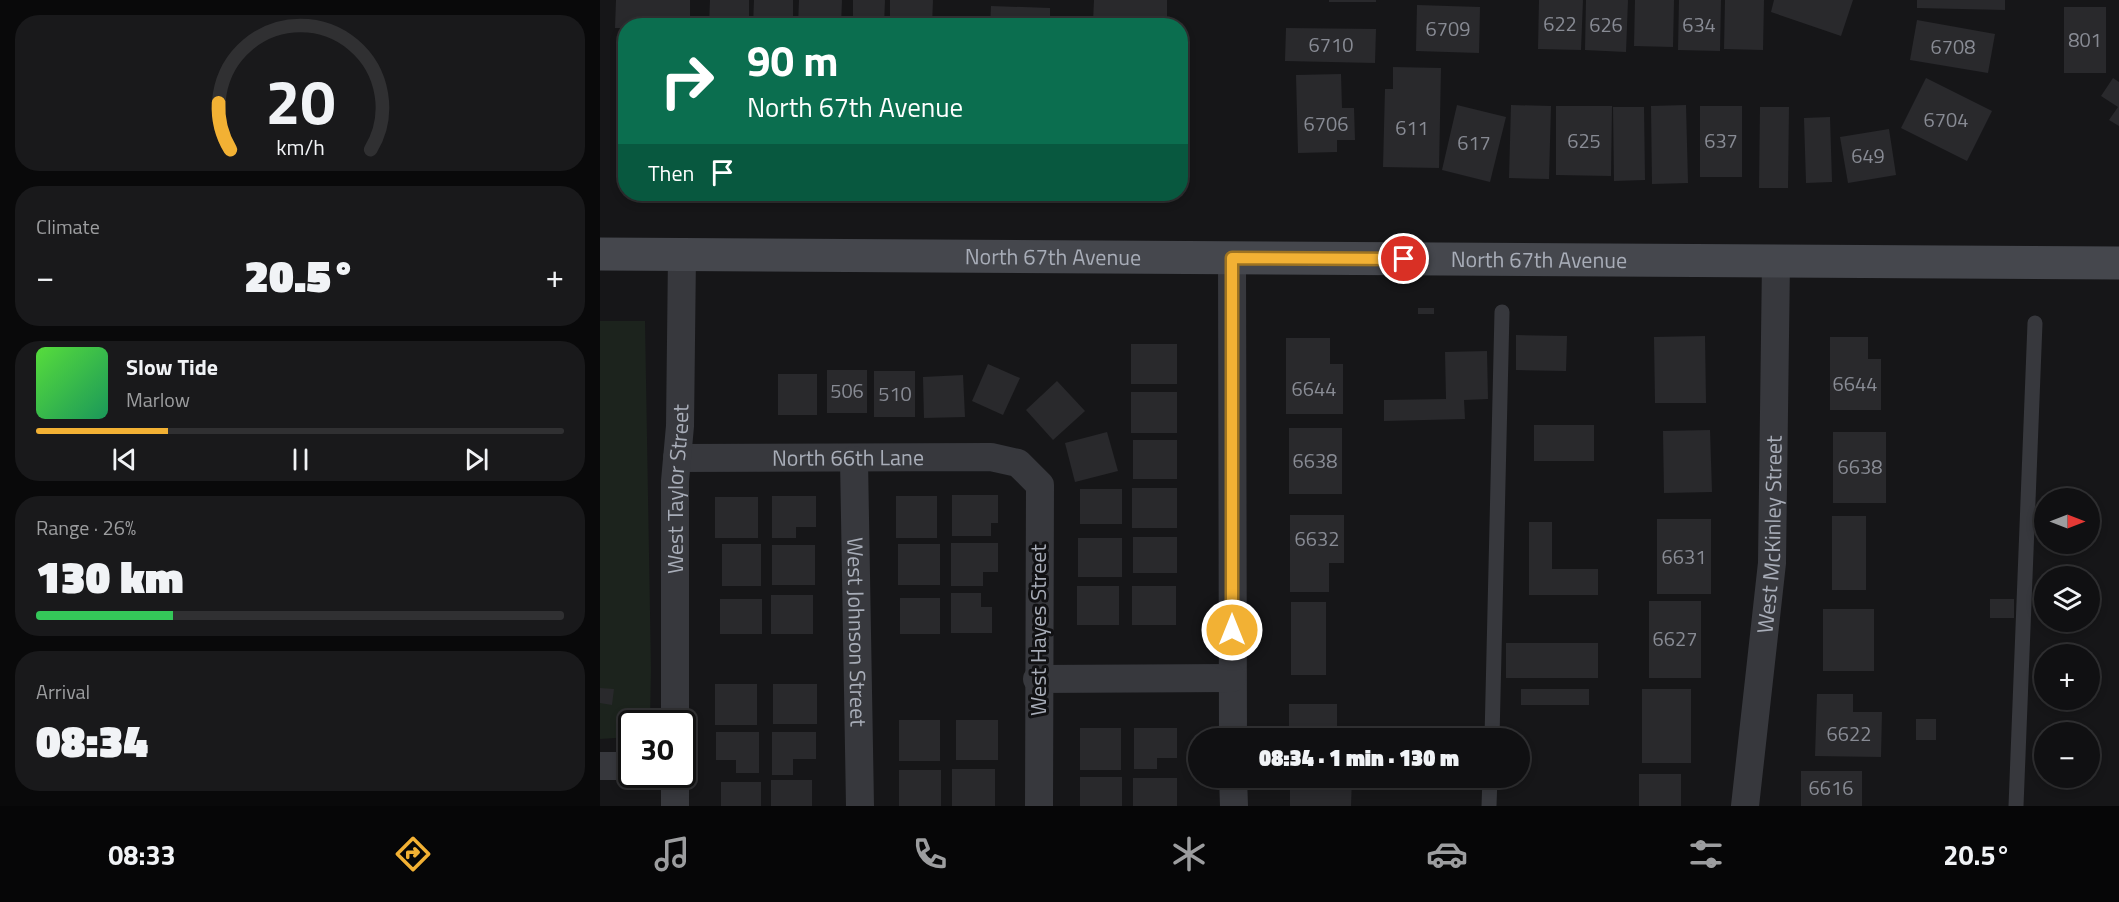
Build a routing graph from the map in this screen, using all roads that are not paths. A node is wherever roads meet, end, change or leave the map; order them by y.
1 (600, 254) edge
2 (682, 255) junction
3 (1232, 258) junction
4 (1776, 261) junction
5 (2119, 263) edge
6 (1502, 312) dead end
7 (2035, 323) dead end
8 (677, 458) junction
9 (854, 459) junction
10 (1018, 463) joint
11 (1232, 678) junction
12 (1037, 679) junction
13 (675, 710) edge
14 (1233, 728) edge
15 (1492, 728) edge
16 (600, 766) edge
17 (618, 766) edge
18 (675, 788) edge
19 (1233, 788) edge
20 (1490, 788) edge
21 (675, 806) edge
22 (860, 806) edge
23 (1039, 806) edge
24 (1234, 806) edge
25 (1489, 806) edge
26 (1745, 806) edge
27 (2016, 806) edge

1 - 2 main road, North 67th Avenue
2 - 3 main road, North 67th Avenue
2 - 8 street, West Taylor Street
3 - 4 main road, North 67th Avenue
3 - 11 street
4 - 5 main road, North 67th Avenue
4 - 26 street, West McKinley Street
6 - 15 lane
7 - 27 lane
8 - 9 street, North 66th Lane
8 - 13 street, West Taylor Street
9 - 10 street, North 66th Lane
9 - 22 street, West Johnson Street
10 - 12 street, West Hayes Street
11 - 12 street
11 - 14 street
12 - 23 street, West Hayes Street
16 - 17 street
18 - 21 street
19 - 24 street
20 - 25 lane

